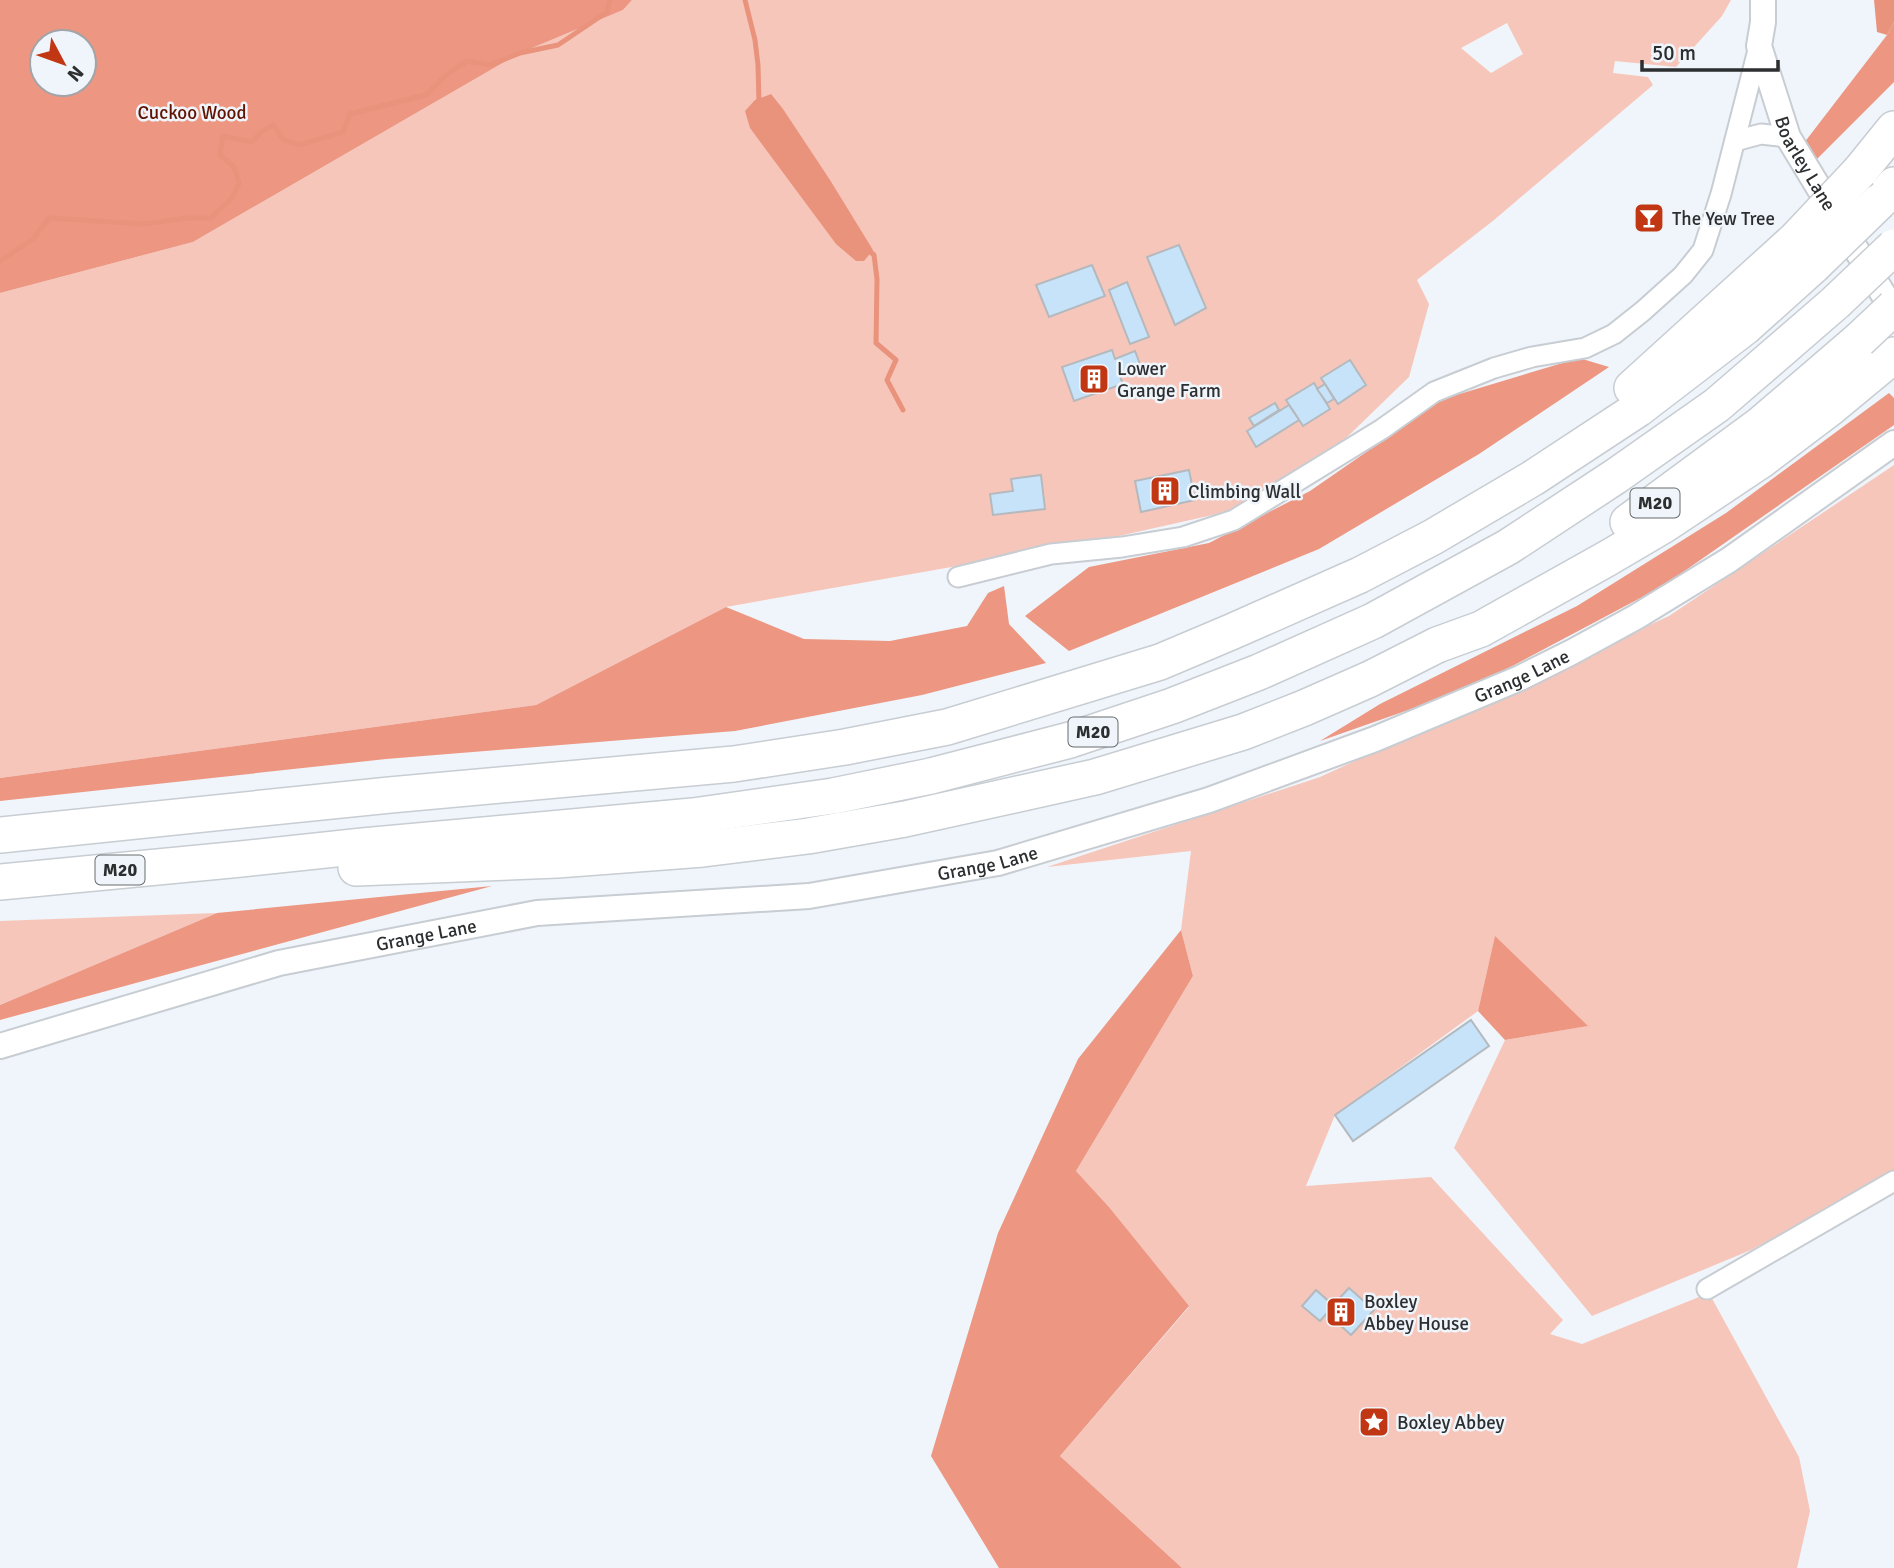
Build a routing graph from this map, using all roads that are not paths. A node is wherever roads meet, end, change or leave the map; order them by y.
1 (1763, 0) edge
2 (1759, 46) junction
3 (1894, 129) edge
4 (1788, 137) junction
5 (1735, 141) junction
6 (1886, 193) edge
7 (1894, 247) edge
8 (1804, 253) junction
9 (1894, 310) edge
10 (1886, 363) edge
11 (1894, 443) edge
12 (958, 577) dead end
13 (1437, 645) junction
14 (0, 835) edge
15 (241, 859) junction
16 (0, 882) edge
17 (0, 1046) edge
18 (1894, 1181) edge
19 (1707, 1289) dead end

1 - 2 street, Boarley Lane
2 - 4 street, Boarley Lane
2 - 5 street
3 - 8 highway, M20, bridge
4 - 5 street
4 - 9 street, Boarley Lane
5 - 12 street
6 - 8 highway, M20, bridge
7 - 15 highway, M20, bridge
8 - 14 highway, M20
9 - 13 highway, M20, bridge
10 - 13 highway, M20
11 - 17 street, Grange Lane
13 - 15 highway, M20
15 - 16 highway, M20
18 - 19 street

